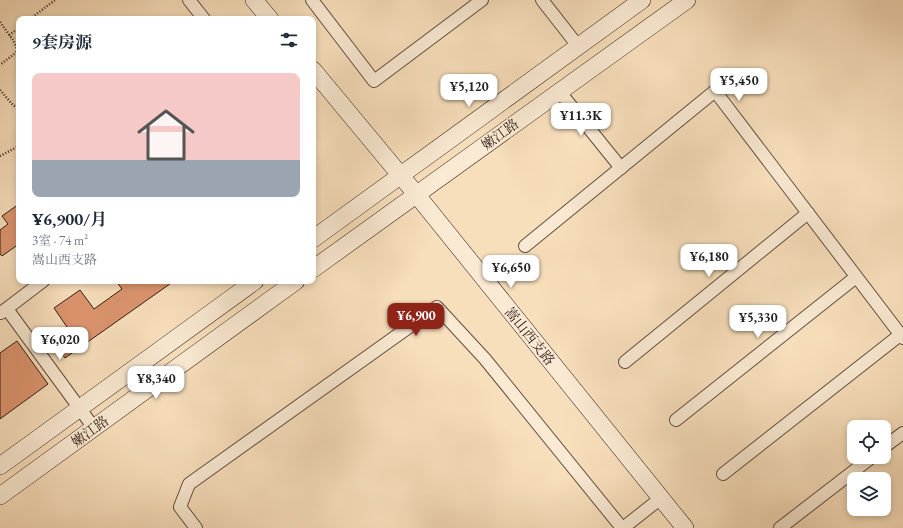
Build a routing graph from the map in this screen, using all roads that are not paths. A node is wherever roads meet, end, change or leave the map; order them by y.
1 (189, 0) edge
2 (254, 0) edge
3 (312, 0) edge
4 (482, 0) edge
5 (542, 0) edge
6 (642, 0) edge
7 (687, 0) edge
8 (202, 16) edge
9 (267, 16) edge
10 (578, 46) junction
11 (316, 74) edge
12 (559, 91) junction
13 (620, 168) junction
14 (400, 175) junction
15 (416, 194) junction
16 (808, 213) junction
17 (316, 237) edge
18 (525, 246) dead end
19 (316, 267) edge
20 (856, 276) junction
21 (39, 284) edge
22 (251, 284) edge
23 (292, 284) edge
24 (3, 311) edge
25 (902, 336) edge
26 (625, 362) dead end
27 (80, 408) junction
28 (676, 420) dead end
29 (94, 428) junction
30 (903, 433) edge
31 (891, 442) edge
32 (863, 464) edge
33 (0, 466) edge
34 (724, 474) dead end
35 (0, 496) edge
36 (661, 498) junction
37 (196, 528) edge
38 (623, 528) edge
39 (685, 528) edge
40 (780, 528) edge

1 - 8 street
2 - 9 street
3 - 4 street
5 - 10 street
6 - 10 street, 嫩江路
7 - 12 street, 嫩江路
10 - 14 street, 嫩江路
11 - 14 street, 嵩山西支路
12 - 13 street
12 - 15 street, 嫩江路
13 - 16 street
13 - 18 street
14 - 15 street, 嵩山西支路
14 - 17 street, 嫩江路
15 - 19 street, 嫩江路
15 - 36 street, 嵩山西支路
16 - 20 street
16 - 26 street
20 - 25 street
20 - 28 street
21 - 24 street
22 - 27 street, 嫩江路
23 - 29 street, 嫩江路
24 - 27 street
25 - 34 street
27 - 29 street
27 - 33 street, 嫩江路
29 - 35 street, 嫩江路
30 - 31 street
32 - 40 street
36 - 38 street
36 - 39 street, 嵩山西支路
37 - 38 street

